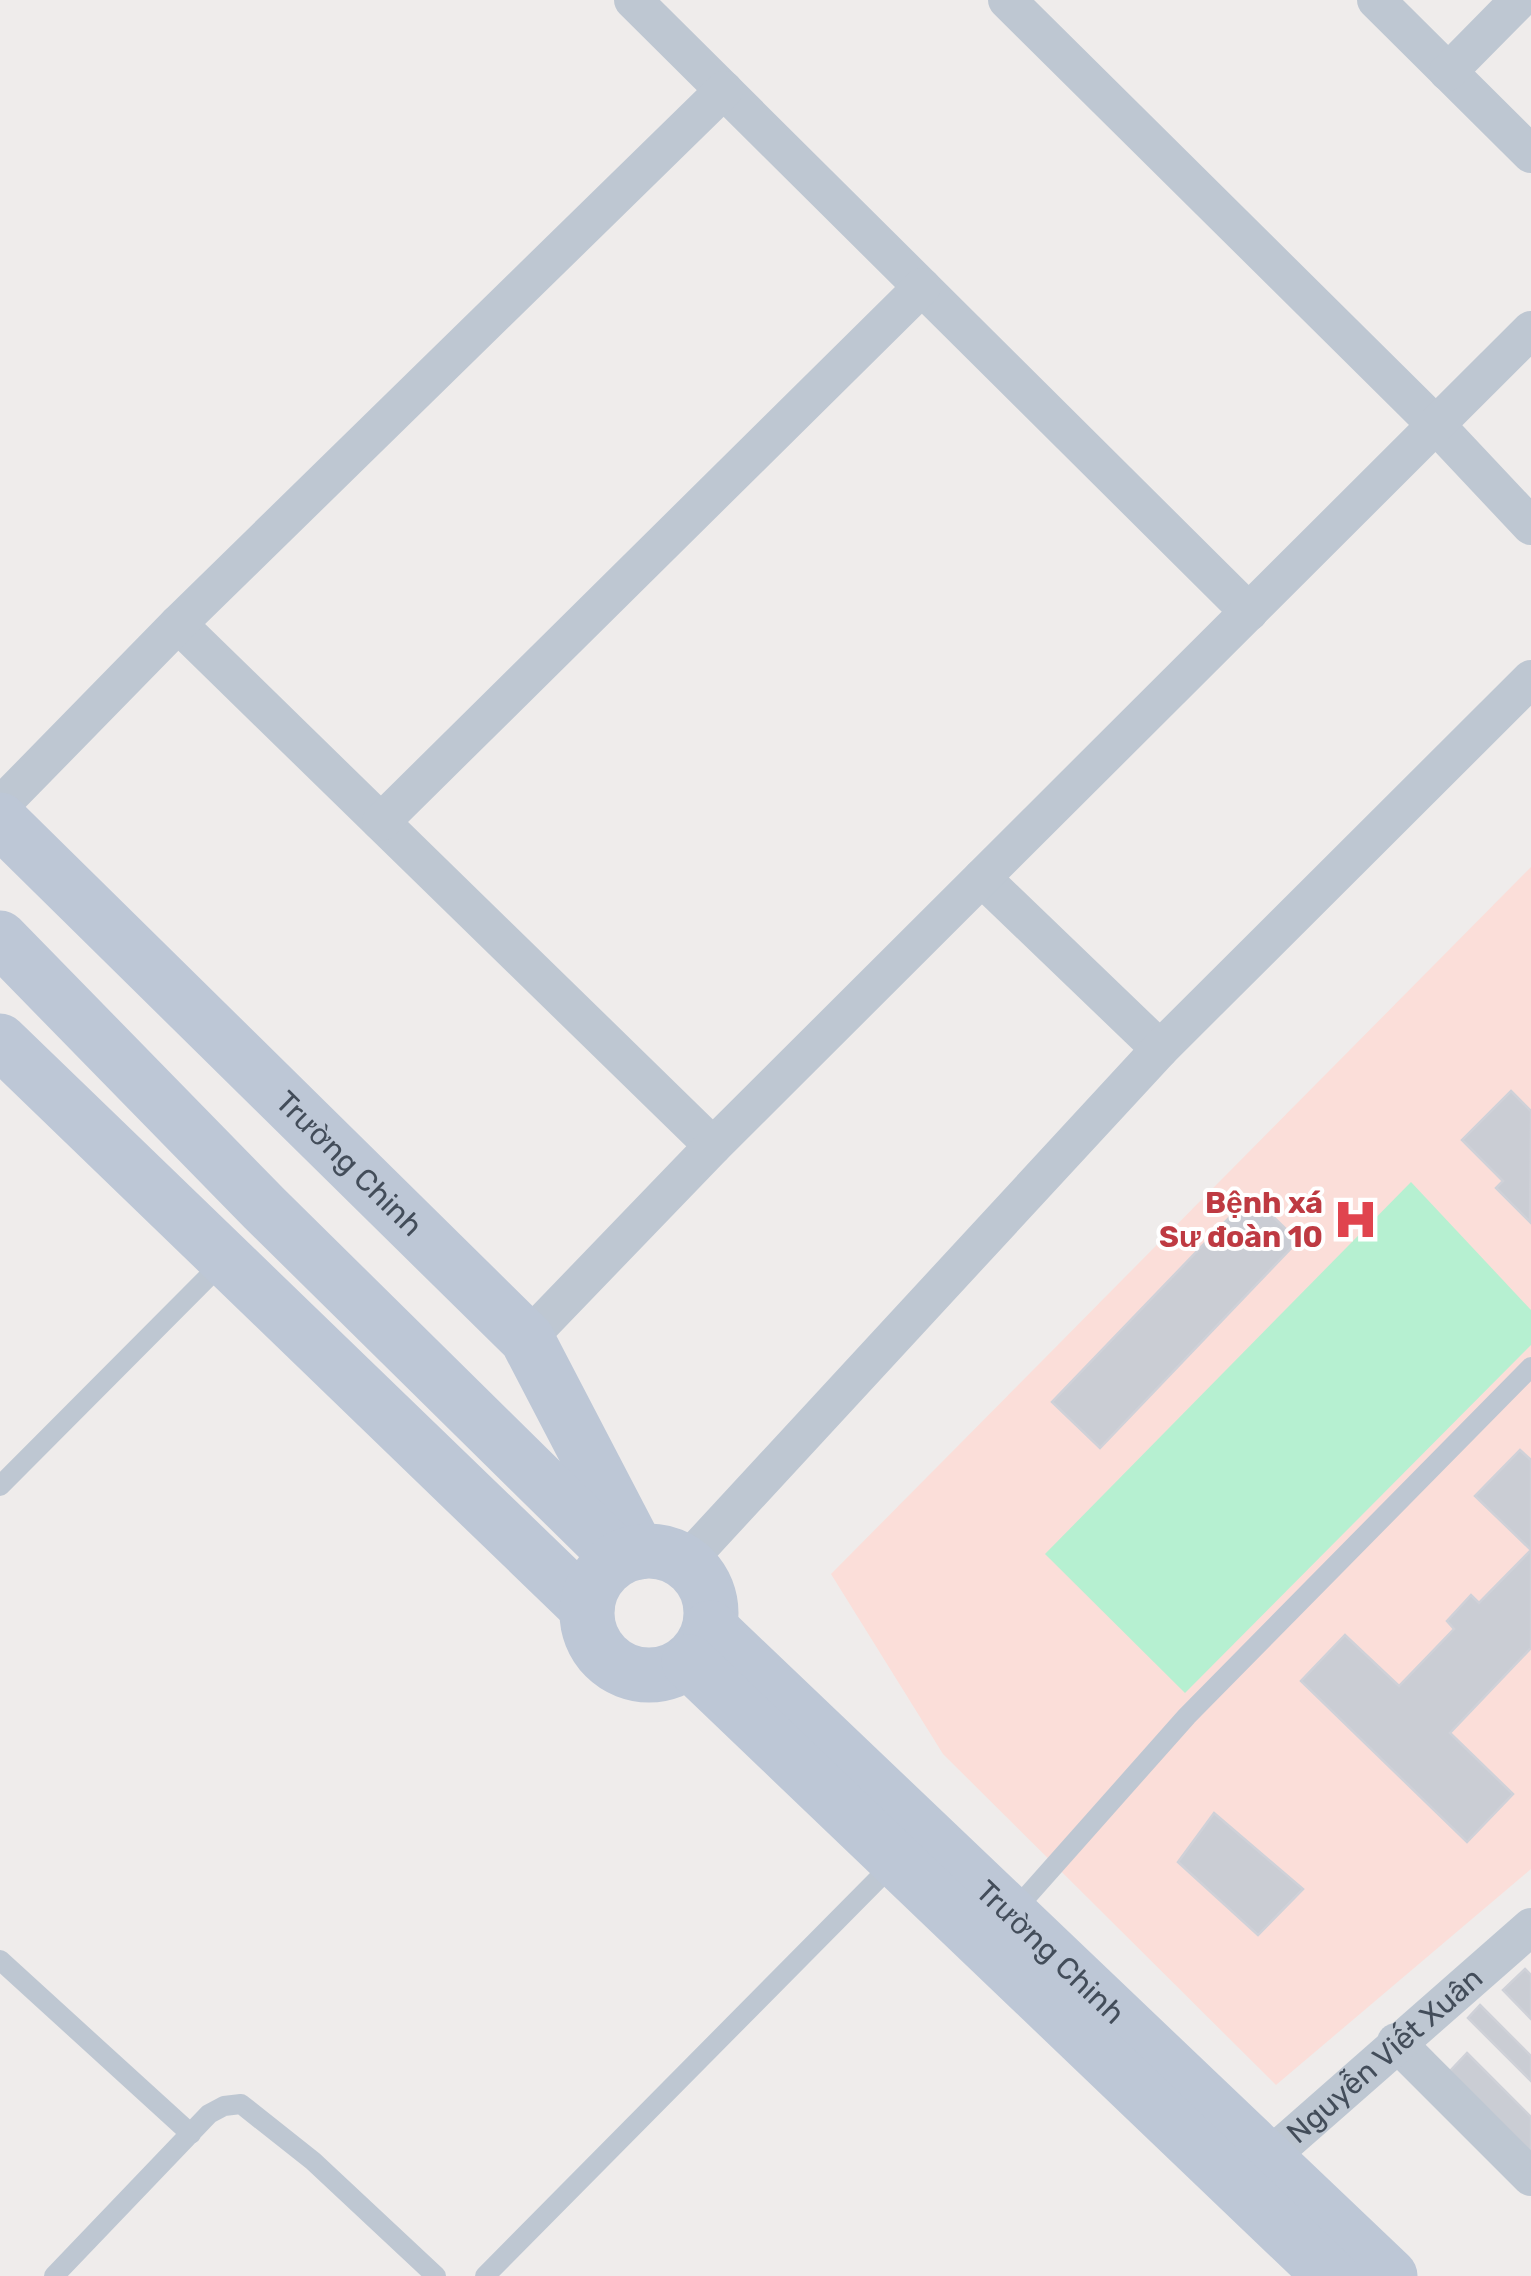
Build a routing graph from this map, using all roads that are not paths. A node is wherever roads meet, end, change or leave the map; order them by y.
1 (633, 0) edge
2 (1008, 0) edge
3 (1376, 0) edge
4 (1519, 0) edge
5 (1448, 72) junction
6 (724, 90) junction
7 (1531, 154) edge
8 (922, 287) junction
9 (1531, 330) edge
10 (1436, 425) junction
11 (1531, 526) edge
12 (1248, 612) junction
13 (178, 624) junction
14 (1531, 679) edge
15 (0, 806) edge
16 (0, 820) edge
17 (382, 822) junction
18 (982, 878) junction
19 (0, 938) edge
20 (0, 1041) edge
21 (1160, 1050) junction
22 (713, 1146) junction
23 (225, 1261) junction
24 (527, 1338) junction
25 (1531, 1366) edge
26 (0, 1486) edge
27 (647, 1558) junction
28 (587, 1608) junction
29 (699, 1645) junction
30 (886, 1870) dead end
31 (1012, 1914) junction
32 (1531, 1926) edge
33 (0, 1960) edge
34 (1396, 2042) junction
35 (190, 2134) junction
36 (1252, 2172) junction
37 (1531, 2176) edge
38 (54, 2276) edge
39 (436, 2276) edge
40 (485, 2276) edge
41 (1331, 2276) edge
42 (1390, 2276) edge

1 - 6 street
2 - 10 street
3 - 5 street
4 - 5 street
5 - 7 street
6 - 8 street
6 - 13 street
8 - 12 street
8 - 17 street
9 - 10 street
10 - 11 street
10 - 12 street
12 - 18 street
13 - 15 street
13 - 17 street
14 - 21 street
16 - 24 street, Trường Chinh
17 - 22 street
18 - 21 street
18 - 22 street
19 - 27 street
20 - 23 street
21 - 27 street
22 - 24 street
23 - 26 lane
23 - 28 street
24 - 27 street, Trường Chinh
25 - 31 lane
27 - 28 street
27 - 29 street
28 - 29 street
29 - 31 street, Trường Chinh
29 - 36 street, Trường Chinh
30 - 40 lane
31 - 36 street, Trường Chinh
32 - 34 street, Nguyễn Viết Xuân
33 - 35 lane
34 - 36 street, Nguyễn Viết Xuân
34 - 37 street
35 - 38 lane
35 - 39 lane
36 - 41 street, Trường Chinh
36 - 42 street, Trường Chinh

